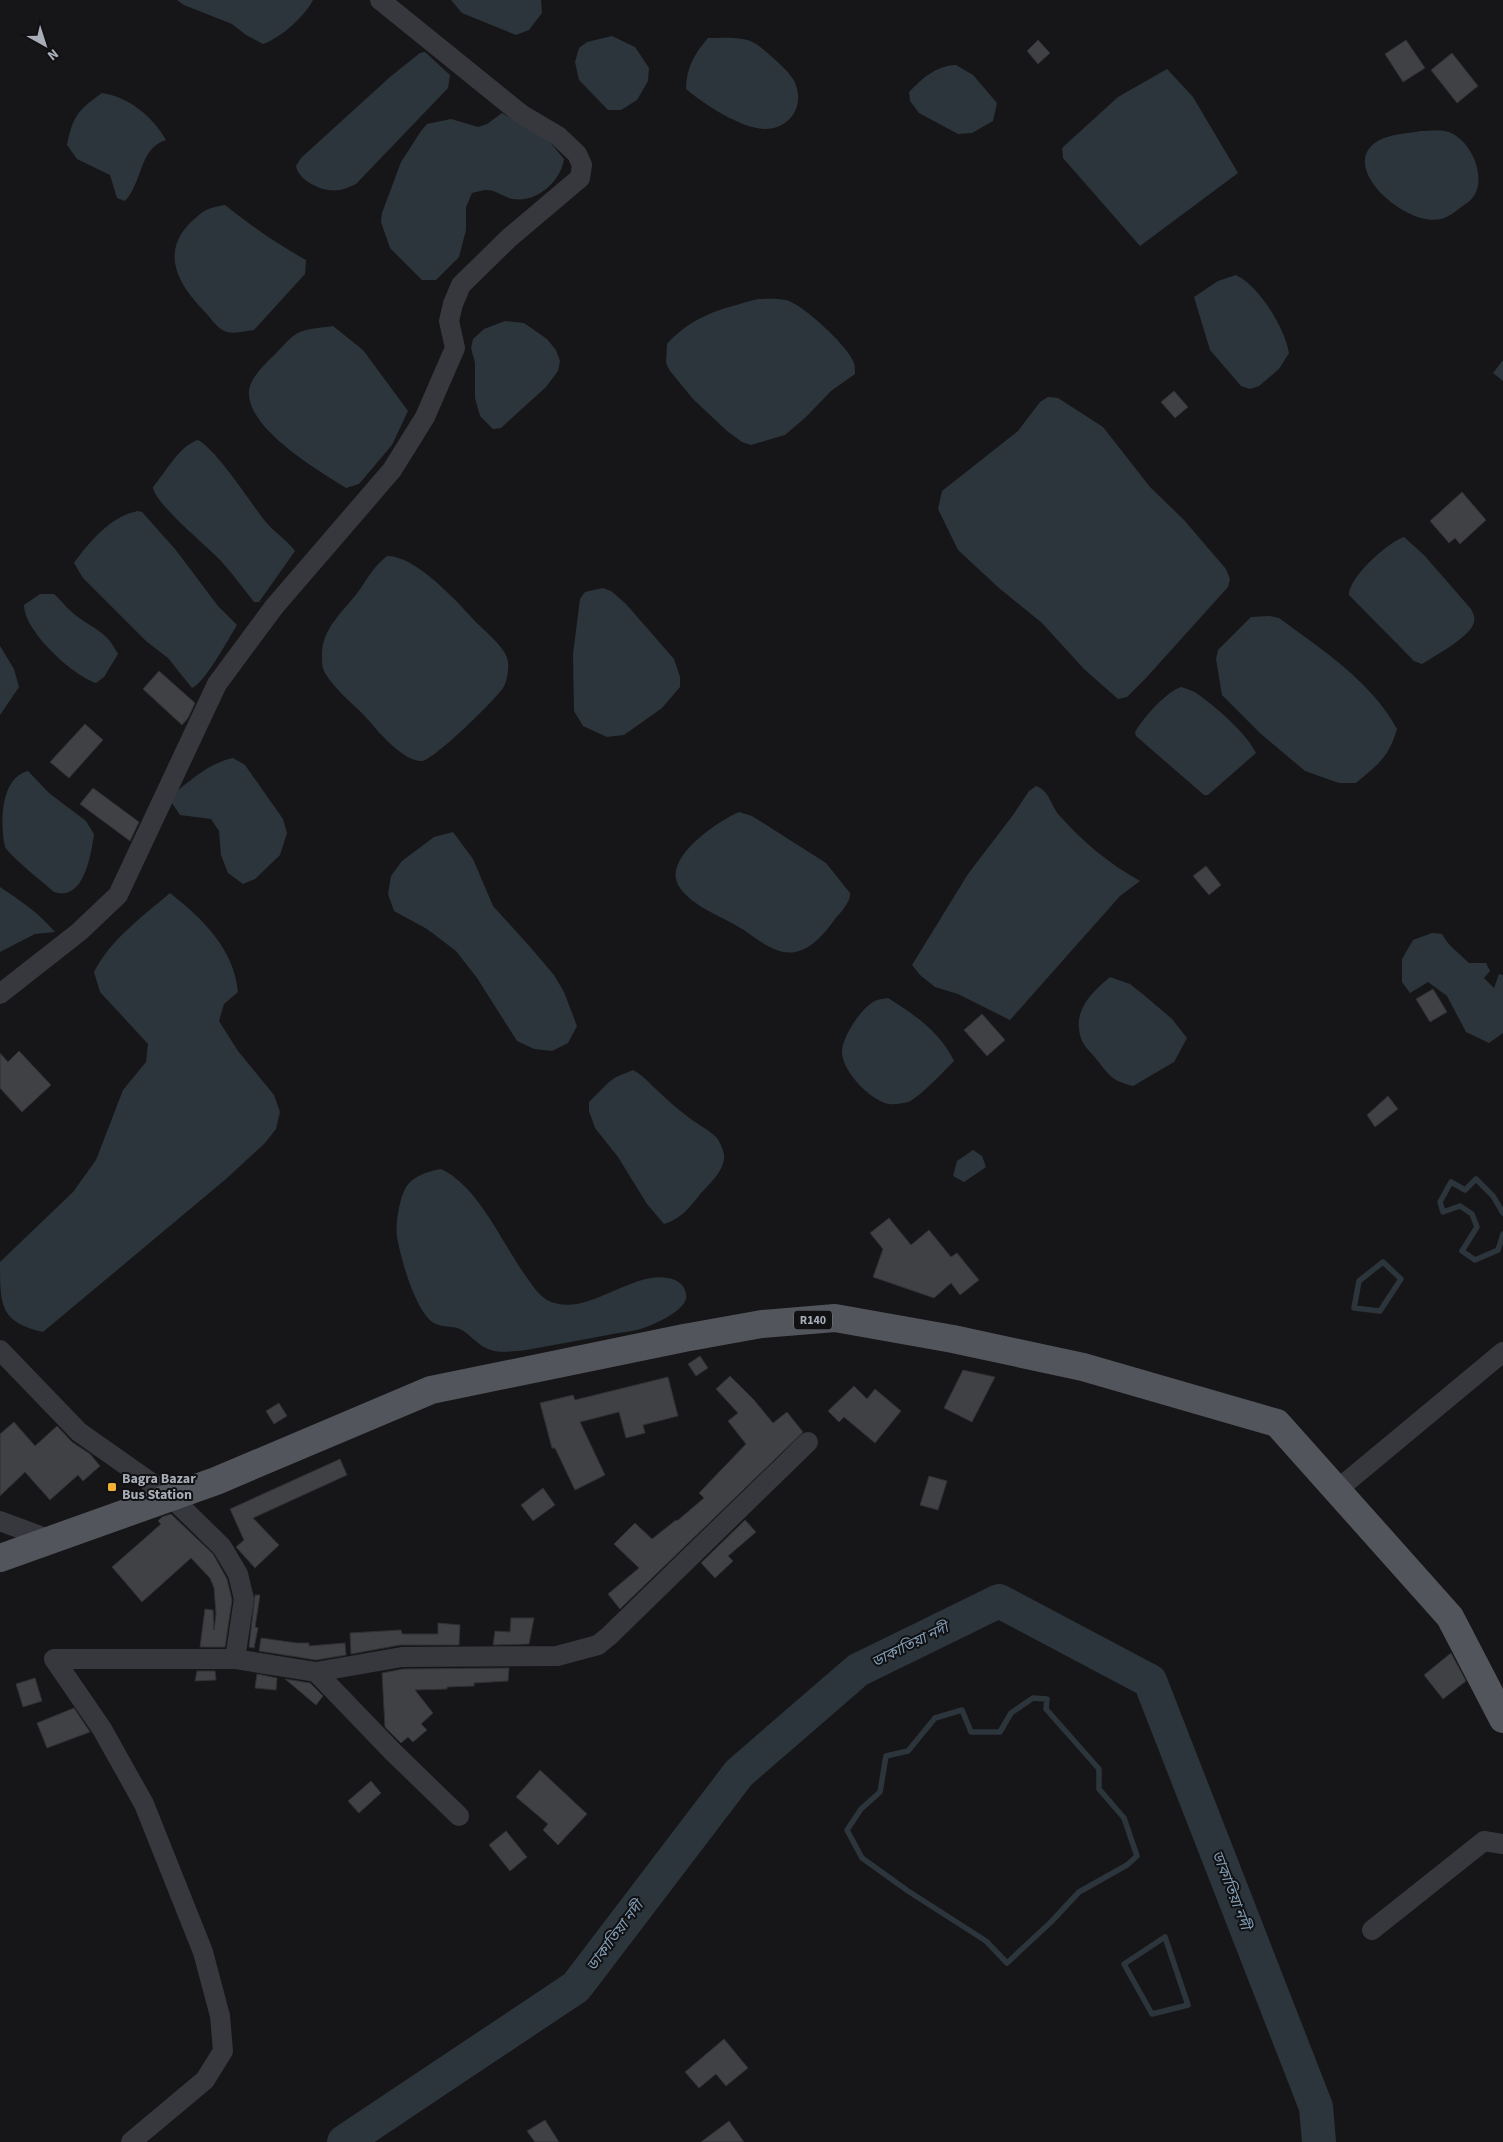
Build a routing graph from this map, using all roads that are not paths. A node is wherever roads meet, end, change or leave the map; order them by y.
1 (380, 0) edge
2 (0, 994) edge
3 (0, 1350) edge
4 (1503, 1352) edge
5 (808, 1442) dead end
6 (1336, 1490) junction
7 (170, 1496) junction
8 (0, 1521) edge
9 (51, 1540) junction
10 (0, 1558) edge
11 (235, 1659) junction
12 (316, 1672) junction
13 (1503, 1718) edge
14 (460, 1816) dead end
15 (1503, 1844) edge
16 (1372, 1930) dead end
17 (131, 2142) edge

1 - 2 street
3 - 7 street
4 - 6 street
5 - 12 street
6 - 7 main road, R140
6 - 13 main road, R140
7 - 9 main road, R140
7 - 11 street
8 - 9 street
9 - 10 main road, R140
11 - 12 street
11 - 17 street
12 - 14 street
15 - 16 street

